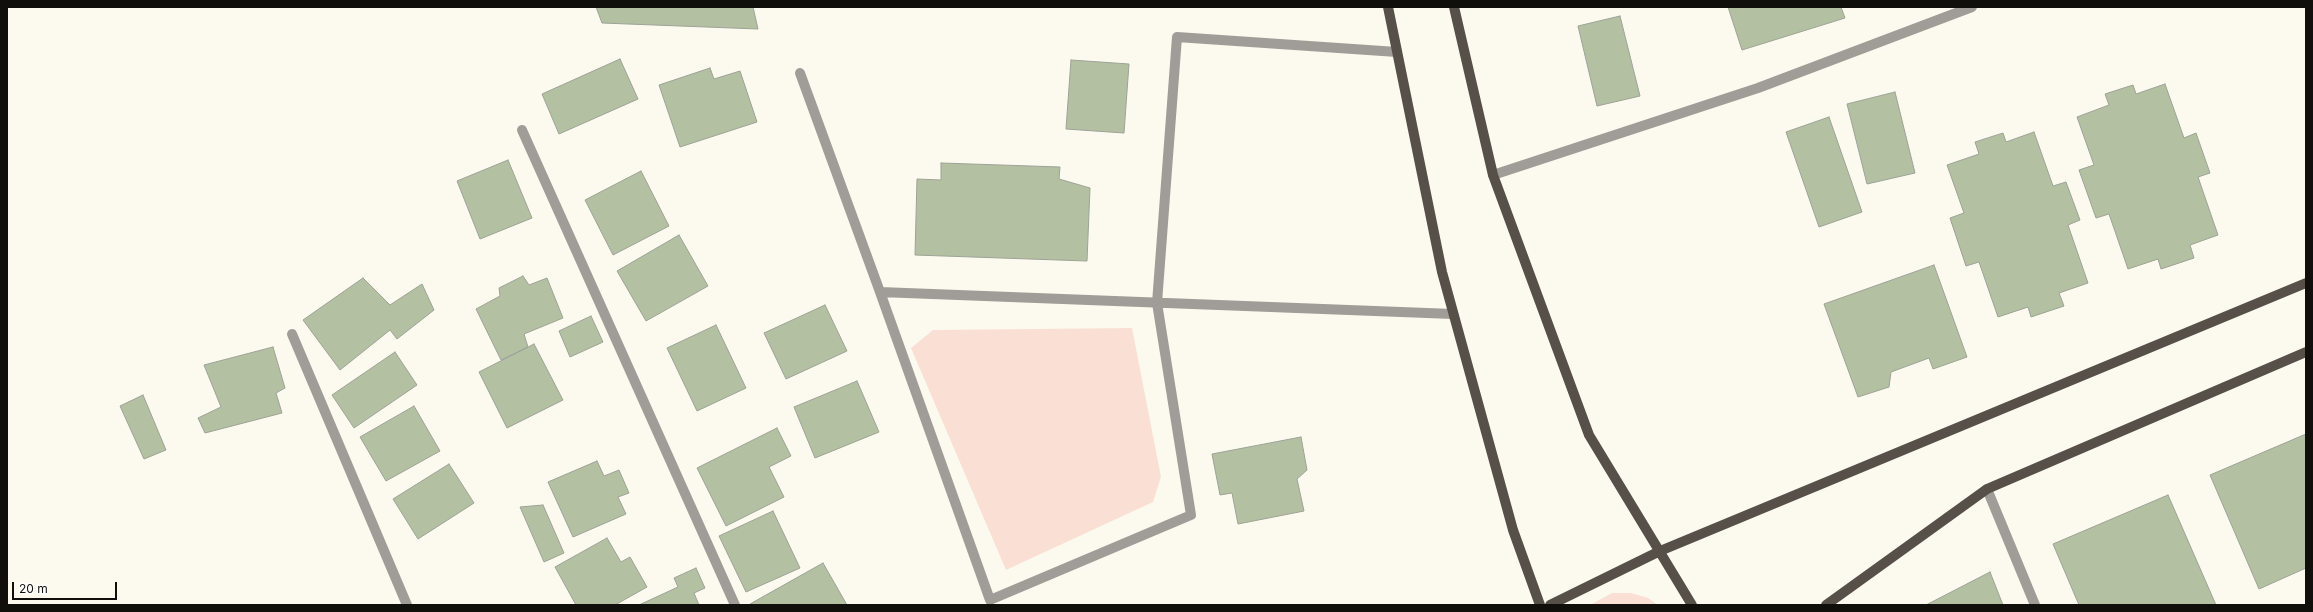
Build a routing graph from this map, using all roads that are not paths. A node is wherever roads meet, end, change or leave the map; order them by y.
1 (1388, 7) edge
2 (1454, 7) edge
3 (1972, 7) edge
4 (1397, 52) junction
5 (800, 73) dead end
6 (522, 130) dead end
7 (1493, 175) junction
8 (2306, 283) edge
9 (880, 292) junction
10 (1157, 303) junction
11 (1453, 314) junction
12 (292, 334) dead end
13 (2306, 352) edge
14 (1987, 489) junction
15 (1660, 551) junction
16 (407, 605) edge
17 (735, 605) edge
18 (1540, 605) edge
19 (1550, 605) edge
20 (1692, 605) edge
21 (1826, 605) edge
22 (2034, 605) edge

1 - 4 main road
2 - 7 main road
3 - 7 street
4 - 10 street
4 - 11 main road
5 - 9 street
6 - 17 street
7 - 15 main road
8 - 15 main road
9 - 10 street
9 - 10 street
10 - 11 street
11 - 18 main road
12 - 16 street
13 - 14 main road
14 - 21 main road
14 - 22 street
15 - 19 main road
15 - 20 main road

